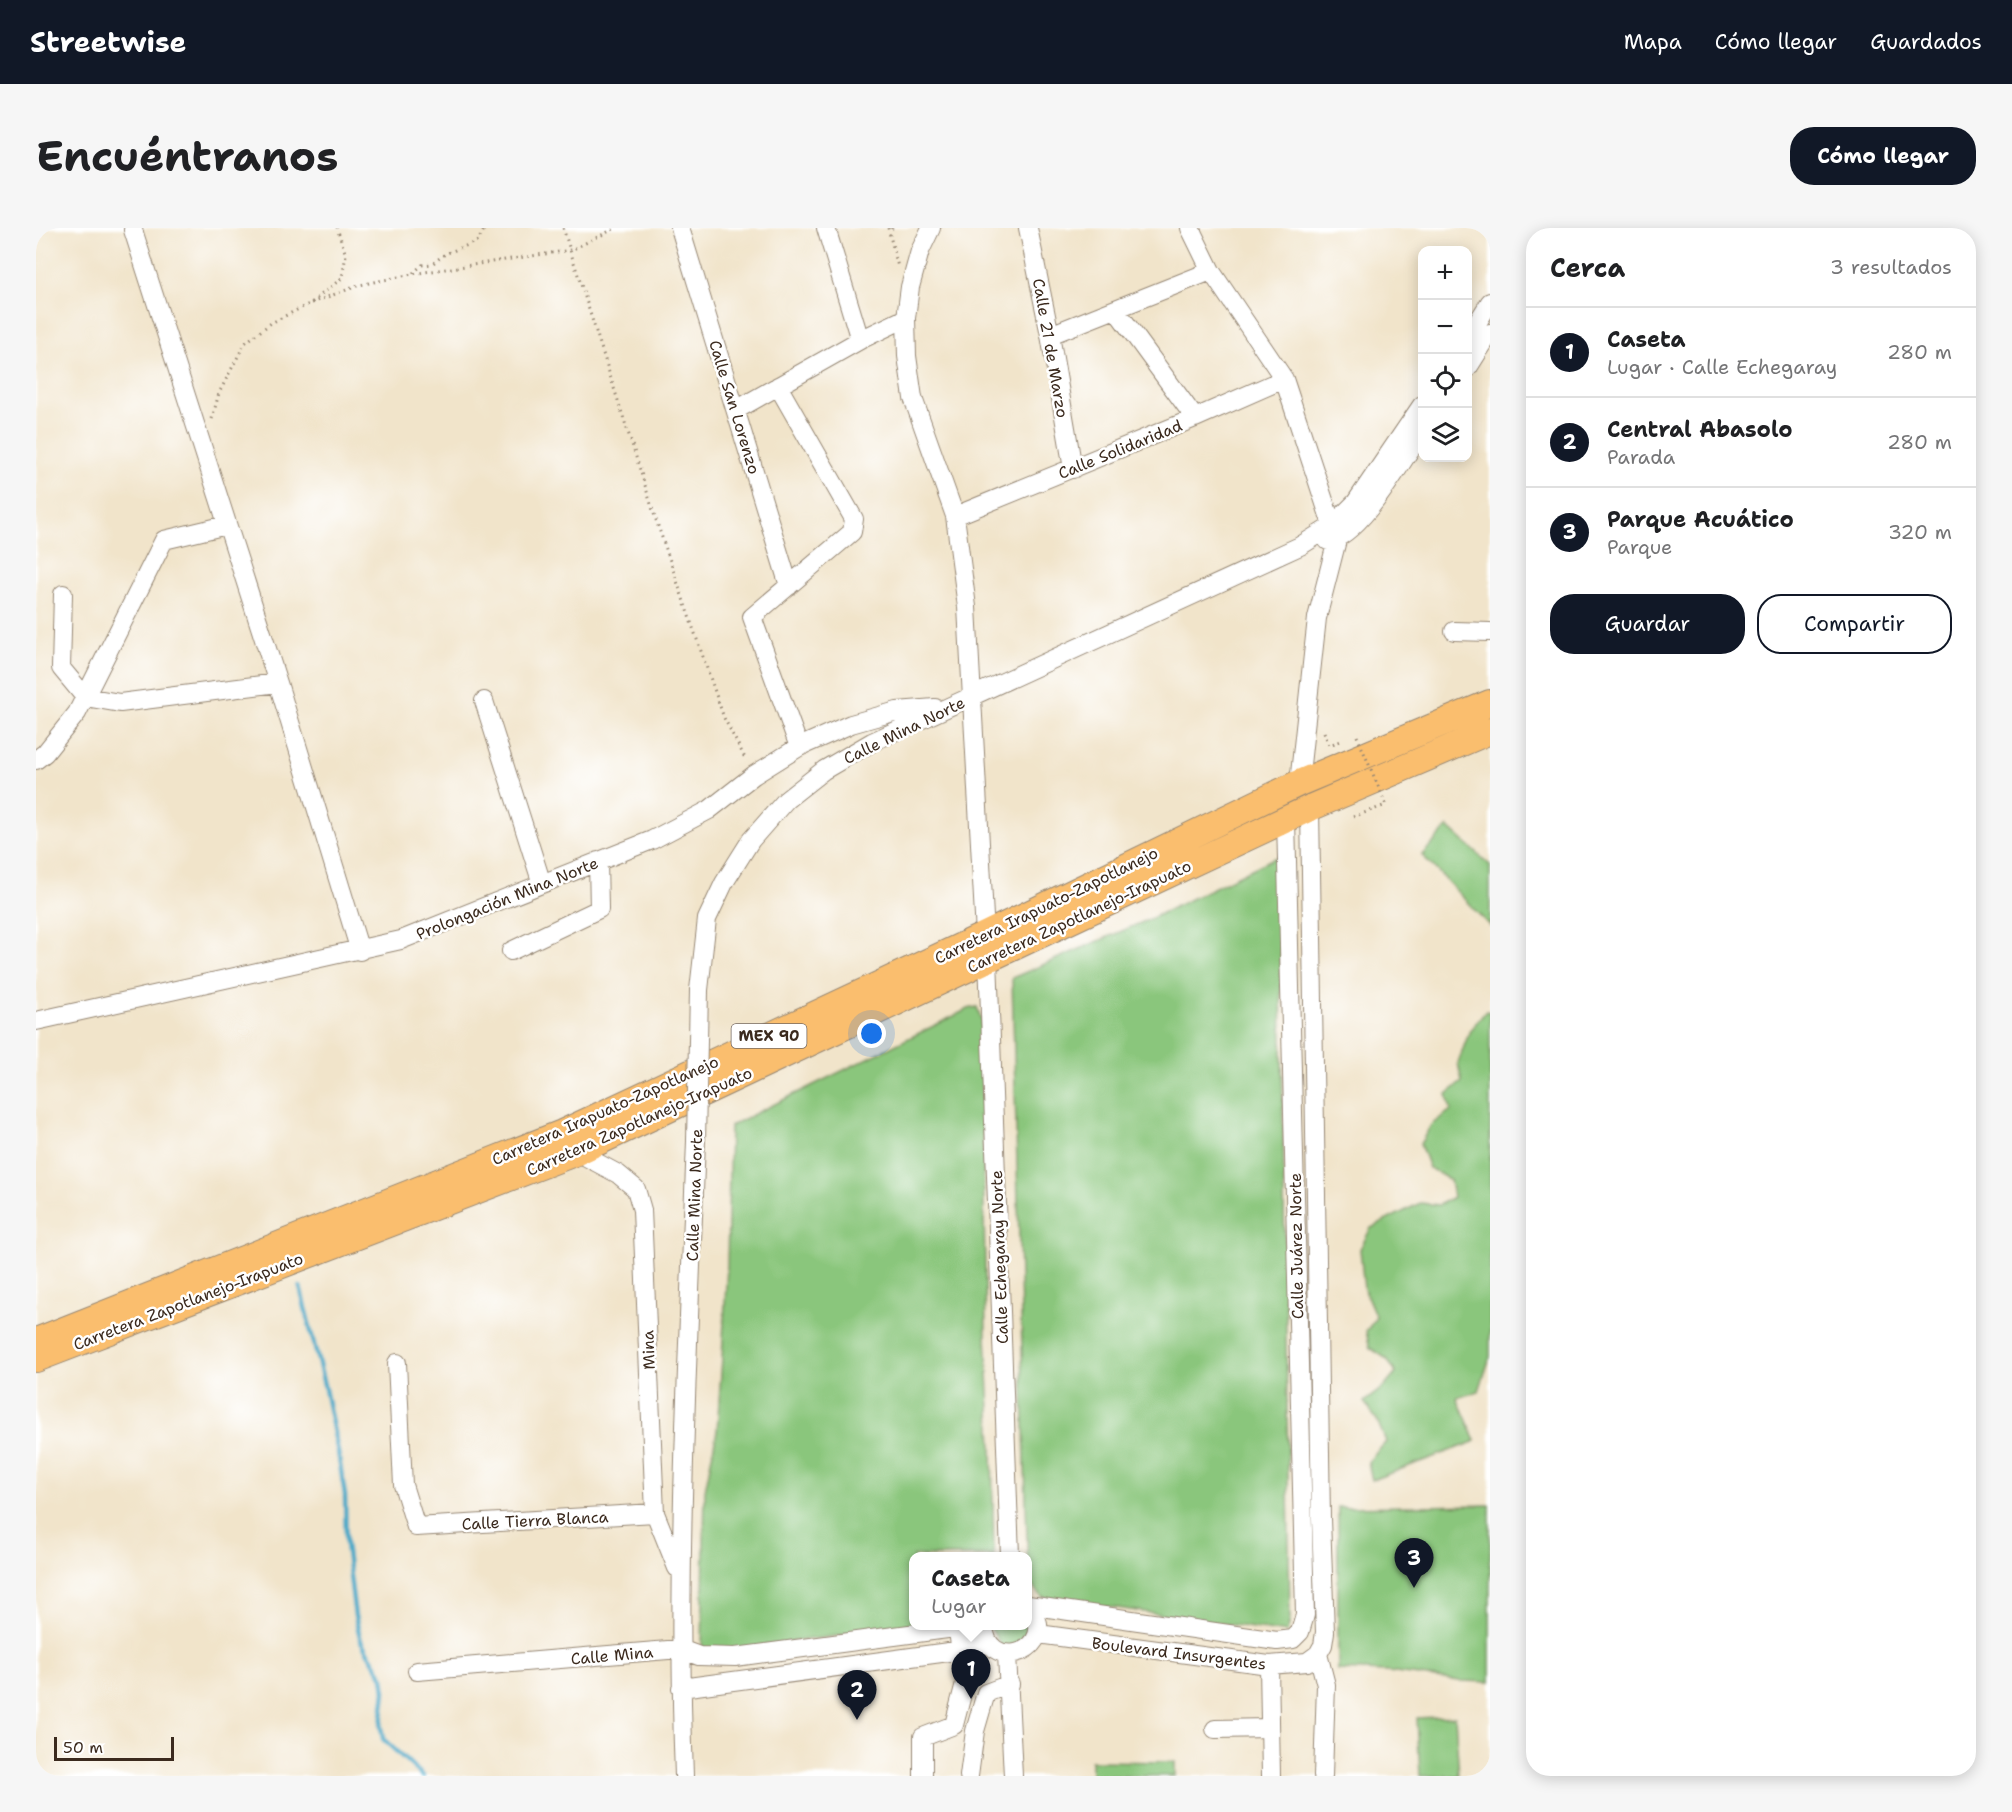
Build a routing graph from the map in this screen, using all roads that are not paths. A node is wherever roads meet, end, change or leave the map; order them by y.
1 (680, 228) edge
2 (826, 228) edge
3 (931, 228) edge
4 (1028, 228) edge
5 (1190, 228) edge
6 (133, 230) dead end
7 (1211, 271) junction
8 (1490, 302) edge
9 (1116, 310) junction
10 (906, 318) junction
11 (1472, 330) edge
12 (1490, 333) edge
13 (1050, 335) junction
14 (860, 340) junction
15 (1475, 358) edge
16 (1284, 379) junction
17 (778, 386) junction
18 (1421, 408) edge
19 (736, 410) junction
20 (1195, 418) junction
21 (1413, 437) edge
22 (1073, 469) junction
23 (955, 516) junction
24 (227, 525) junction
25 (1335, 533) junction
26 (789, 586) junction
27 (63, 594) dead end
28 (1454, 631) dead end
29 (1490, 632) edge
30 (278, 683) junction
31 (85, 697) junction
32 (972, 697) junction
33 (484, 701) dead end
34 (1490, 703) edge
35 (949, 708) junction
36 (1490, 731) edge
37 (799, 747) junction
38 (36, 760) edge
39 (1299, 783) junction
40 (1310, 808) junction
41 (1286, 819) junction
42 (598, 861) junction
43 (542, 884) junction
44 (986, 947) junction
45 (360, 951) junction
46 (511, 951) dead end
47 (36, 1021) edge
48 (1292, 1084) junction
49 (1314, 1084) junction
50 (577, 1152) junction
51 (36, 1341) edge
52 (36, 1359) edge
53 (397, 1363) dead end
54 (655, 1513) junction
55 (1010, 1552) edge
56 (681, 1576) junction
57 (1032, 1606) edge
58 (1032, 1611) edge
59 (934, 1630) edge
60 (963, 1630) edge
61 (986, 1634) edge
62 (1038, 1634) junction
63 (1293, 1639) junction
64 (680, 1649) junction
65 (962, 1650) junction
66 (1007, 1654) junction
67 (1318, 1654) junction
68 (1269, 1665) junction
69 (417, 1671) dead end
70 (1010, 1684) junction
71 (681, 1688) junction
72 (1270, 1728) junction
73 (1215, 1729) dead end
74 (684, 1776) edge
75 (922, 1776) edge
76 (969, 1776) edge
77 (1013, 1776) edge
78 (1271, 1776) edge
79 (1323, 1776) edge

1 - 19 street, Calle San Lorenzo
2 - 14 street
3 - 10 street, Calle Echegaray Norte
4 - 13 street, Calle 21 de Marzo
5 - 7 street
6 - 24 street
7 - 9 street
7 - 16 street
8 - 11 street
9 - 13 street
9 - 20 street
10 - 14 street
10 - 23 street, Calle Echegaray Norte
12 - 15 street
13 - 22 street, Calle 21 de Marzo
14 - 17 street
16 - 20 street, Calle Solidaridad
16 - 25 street
17 - 19 street
17 - 26 street
18 - 21 street, Calle Mina Norte
19 - 26 street, Calle San Lorenzo
20 - 22 street, Calle Solidaridad
21 - 25 street, Calle Mina Norte
22 - 23 street, Calle Solidaridad
23 - 32 street, Calle Echegaray Norte
24 - 30 street
24 - 31 street
25 - 32 street, Calle Mina Norte
25 - 39 street
26 - 37 street
27 - 31 street
28 - 29 street
30 - 31 street
30 - 45 street
31 - 38 street
32 - 35 street, Calle Mina Norte
32 - 44 street, Calle Echegaray Norte
33 - 43 street
34 - 39 highway, Carretera Irapuato-Zapotlanejo / MEX 90
35 - 37 street, Prolongación Mina Norte
35 - 56 street, Calle Mina Norte, bridge
36 - 40 highway, Carretera Zapotlanejo-Irapuato / MEX 90
37 - 42 street, Prolongación Mina Norte
39 - 44 highway, Carretera Irapuato-Zapotlanejo / MEX 90
40 - 41 highway, Carretera Zapotlanejo-Irapuato / MEX 90
40 - 49 street, Calle Juárez Norte
41 - 44 highway, Carretera Zapotlanejo-Irapuato / MEX 90
41 - 48 street, Calle Juárez Norte
42 - 43 street, Prolongación Mina Norte
42 - 46 street
43 - 45 street, Prolongación Mina Norte
44 - 50 highway, Carretera Zapotlanejo-Irapuato / MEX 90
44 - 51 highway, Carretera Irapuato-Zapotlanejo / MEX 90
44 - 55 street, Calle Echegaray Norte
45 - 47 street, Prolongación Mina Norte
48 - 49 street
48 - 63 street, Calle Juárez Norte
49 - 67 street, Calle Juárez Norte
50 - 52 highway, Carretera Zapotlanejo-Irapuato / MEX 90
50 - 54 street, Mina
53 - 54 street, Calle Tierra Blanca
54 - 56 street, Mina
56 - 64 street, Calle Mina Norte
57 - 63 street, Boulevard Insurgentes
58 - 62 street
59 - 64 street
60 - 65 street
61 - 65 street
61 - 66 street
62 - 66 street
62 - 68 street, Boulevard Insurgentes
63 - 67 street
64 - 69 street, Calle Mina
64 - 71 street
65 - 71 street
65 - 75 street
66 - 70 street
67 - 68 street, Boulevard Insurgentes
67 - 79 street, Calle Juárez Norte
68 - 72 street
70 - 76 street
70 - 77 street
71 - 74 street
72 - 73 street
72 - 78 street

